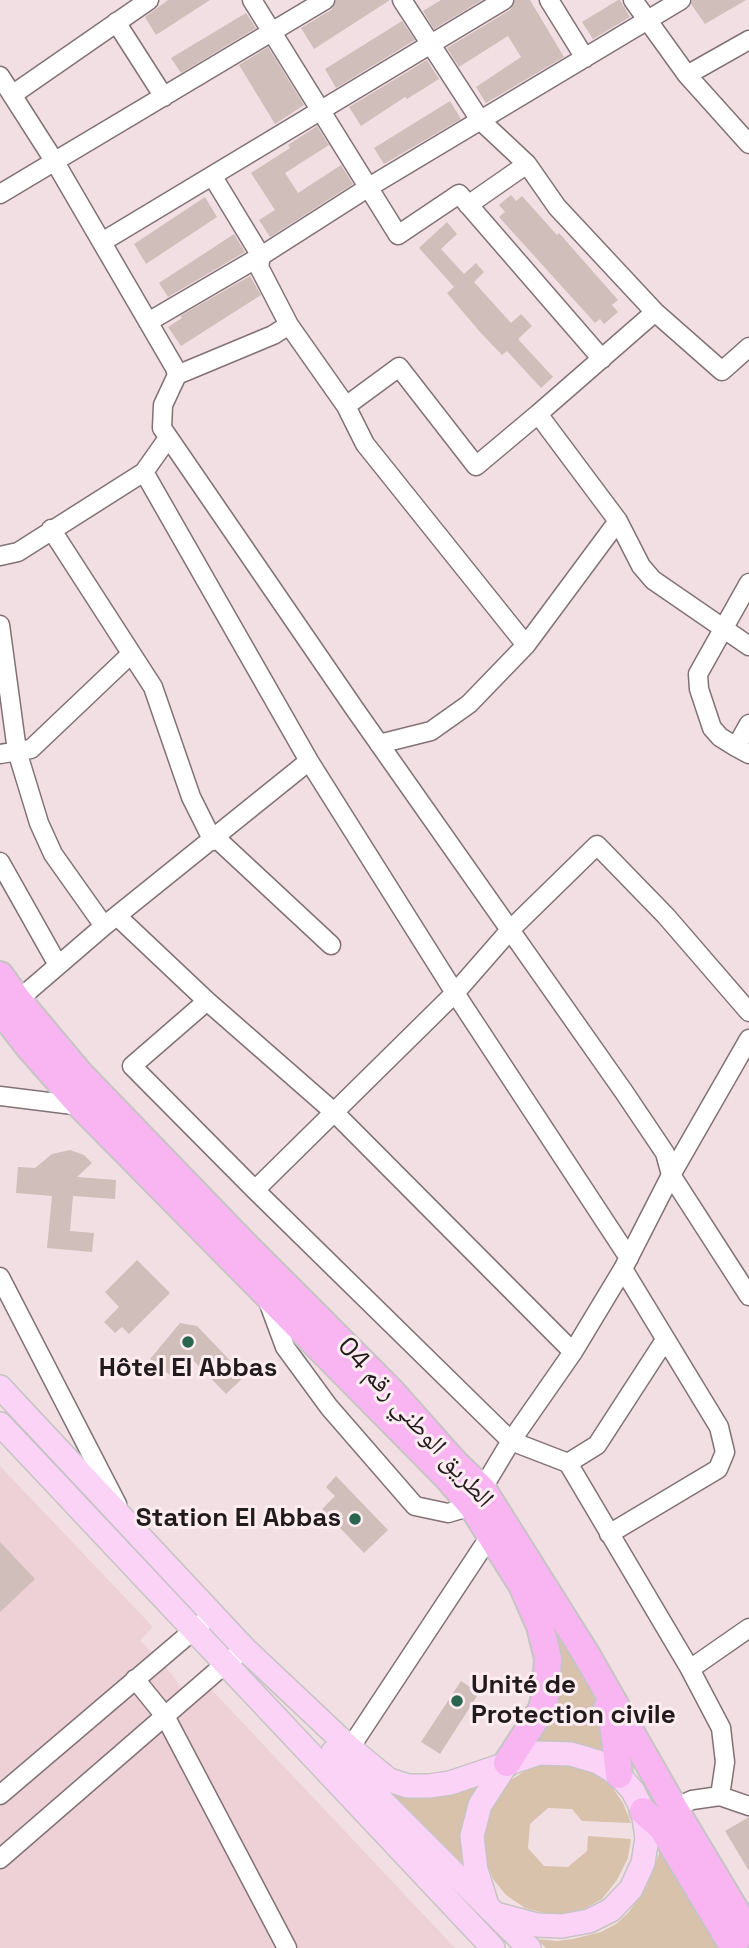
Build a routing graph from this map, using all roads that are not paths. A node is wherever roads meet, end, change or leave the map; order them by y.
1 (252, 0) edge
2 (325, 0) edge
3 (402, 0) edge
4 (503, 0) edge
5 (549, 0) edge
6 (633, 0) edge
7 (681, 0) edge
8 (146, 1) edge
9 (646, 21) junction
10 (116, 22) junction
11 (271, 33) junction
12 (749, 40) edge
13 (430, 45) junction
14 (585, 58) junction
15 (687, 75) junction
16 (0, 76) edge
17 (12, 95) junction
18 (164, 97) junction
19 (321, 110) junction
20 (481, 120) junction
21 (749, 144) edge
22 (55, 162) junction
23 (527, 164) junction
24 (213, 177) junction
25 (369, 187) junction
26 (0, 194) edge
27 (468, 205) junction
28 (102, 242) junction
29 (261, 256) junction
30 (655, 312) junction
31 (148, 322) junction
32 (289, 326) junction
33 (749, 346) edge
34 (602, 359) junction
35 (177, 375) junction
36 (346, 406) junction
37 (538, 414) junction
38 (168, 438) junction
39 (144, 472) junction
40 (618, 521) junction
41 (51, 529) junction
42 (0, 556) edge
43 (749, 583) edge
44 (0, 625) edge
45 (723, 630) junction
46 (526, 645) junction
47 (749, 646) edge
48 (131, 654) junction
49 (749, 724) edge
50 (379, 744) junction
51 (743, 751) edge
52 (8, 753) edge
53 (309, 761) junction
54 (214, 839) junction
55 (0, 862) edge
56 (110, 921) junction
57 (510, 930) junction
58 (331, 944) dead end
59 (58, 965) junction
60 (0, 975) edge
61 (455, 993) junction
62 (207, 1001) junction
63 (9, 1005) edge
64 (749, 1012) edge
65 (748, 1041) edge
66 (0, 1096) edge
67 (81, 1105) junction
68 (335, 1114) junction
69 (671, 1174) junction
70 (255, 1190) junction
71 (626, 1263) junction
72 (0, 1277) edge
73 (265, 1294) junction
74 (749, 1296) edge
75 (664, 1340) junction
76 (573, 1352) junction
77 (0, 1387) edge
78 (0, 1424) edge
79 (511, 1441) junction
80 (568, 1463) junction
81 (478, 1498) junction
82 (124, 1519) junction
83 (609, 1534) junction
84 (490, 1536) junction
85 (212, 1613) junction
86 (749, 1628) edge
87 (195, 1629) junction
88 (245, 1649) junction
89 (586, 1654) junction
90 (225, 1664) junction
91 (690, 1669) junction
92 (135, 1679) junction
93 (258, 1699) junction
94 (165, 1716) junction
95 (350, 1748) junction
96 (507, 1763) junction
97 (619, 1775) junction
98 (0, 1795) edge
99 (720, 1796) junction
100 (749, 1806) edge
101 (674, 1808) junction
102 (643, 1811) junction
103 (0, 1859) edge
104 (492, 1909) junction
105 (749, 1933) edge
106 (287, 1948) edge
107 (493, 1948) edge
108 (529, 1948) edge
109 (734, 1948) edge

1 - 11 street
2 - 11 street
3 - 13 street
4 - 13 street
5 - 14 street
6 - 9 street
7 - 9 street
8 - 10 street
9 - 14 street
9 - 15 street
10 - 17 street
10 - 18 street
11 - 18 street
11 - 19 street
12 - 15 street
13 - 19 street
13 - 20 street
14 - 20 street
15 - 21 street
16 - 17 street
17 - 22 street
18 - 22 street
19 - 24 street
19 - 25 street
20 - 23 street
20 - 25 street
22 - 26 street
22 - 28 street
23 - 27 street
23 - 30 street
24 - 28 street
24 - 29 street
25 - 27 street
25 - 29 street
27 - 34 street
28 - 31 street
29 - 31 street
29 - 32 street
30 - 33 street
30 - 34 street
31 - 35 street
32 - 35 street
32 - 36 street
34 - 37 street
35 - 38 street
36 - 37 street
36 - 46 street
37 - 40 street
38 - 39 street
38 - 50 street
39 - 41 street
39 - 53 street
40 - 45 street
40 - 46 street
41 - 42 street
41 - 48 street
43 - 45 street
44 - 52 street
45 - 47 street
45 - 51 street
46 - 50 street
48 - 52 street
48 - 54 street
49 - 51 street
50 - 57 street
52 - 56 street
53 - 54 street
53 - 61 street
54 - 56 street
54 - 58 street
55 - 59 street
56 - 59 street
56 - 62 street
57 - 61 street
57 - 64 street
57 - 69 street
59 - 63 street
60 - 63 highway, الطريق الوطني رقم 04
61 - 68 street
61 - 71 street
62 - 68 street
62 - 70 street
63 - 67 highway, الطريق الوطني رقم 04
63 - 81 highway, الطريق الوطني رقم 04
65 - 69 street
66 - 67 street
67 - 73 highway, الطريق الوطني رقم 04
68 - 70 street
68 - 76 street
69 - 71 street
69 - 74 street
70 - 79 street
71 - 75 street
71 - 76 street
72 - 82 street
73 - 81 highway, الطريق الوطني رقم 04
73 - 81 street
75 - 80 street
75 - 83 street
76 - 79 street
77 - 82 main road
78 - 87 main road
79 - 80 street
79 - 81 street
80 - 83 street
81 - 84 highway, الطريق الوطني رقم 04
81 - 89 highway, الطريق الوطني رقم 04
82 - 85 main road
83 - 91 street
84 - 95 street
84 - 96 highway, الطريق الوطني رقم 04
85 - 87 street
85 - 88 main road
86 - 91 street
87 - 90 main road
87 - 92 street
88 - 90 street
88 - 95 main road
89 - 97 highway
89 - 101 highway, الطريق الوطني رقم 04
90 - 93 main road
90 - 94 street
91 - 99 street
92 - 94 street
92 - 98 street
93 - 104 main road
93 - 107 main road
94 - 103 street
94 - 106 street
95 - 96 main road
96 - 97 main road
96 - 104 main road
97 - 102 main road
99 - 100 street
99 - 101 street
101 - 105 highway, الطريق الوطني رقم 04
102 - 104 main road
102 - 109 highway
104 - 108 main road

